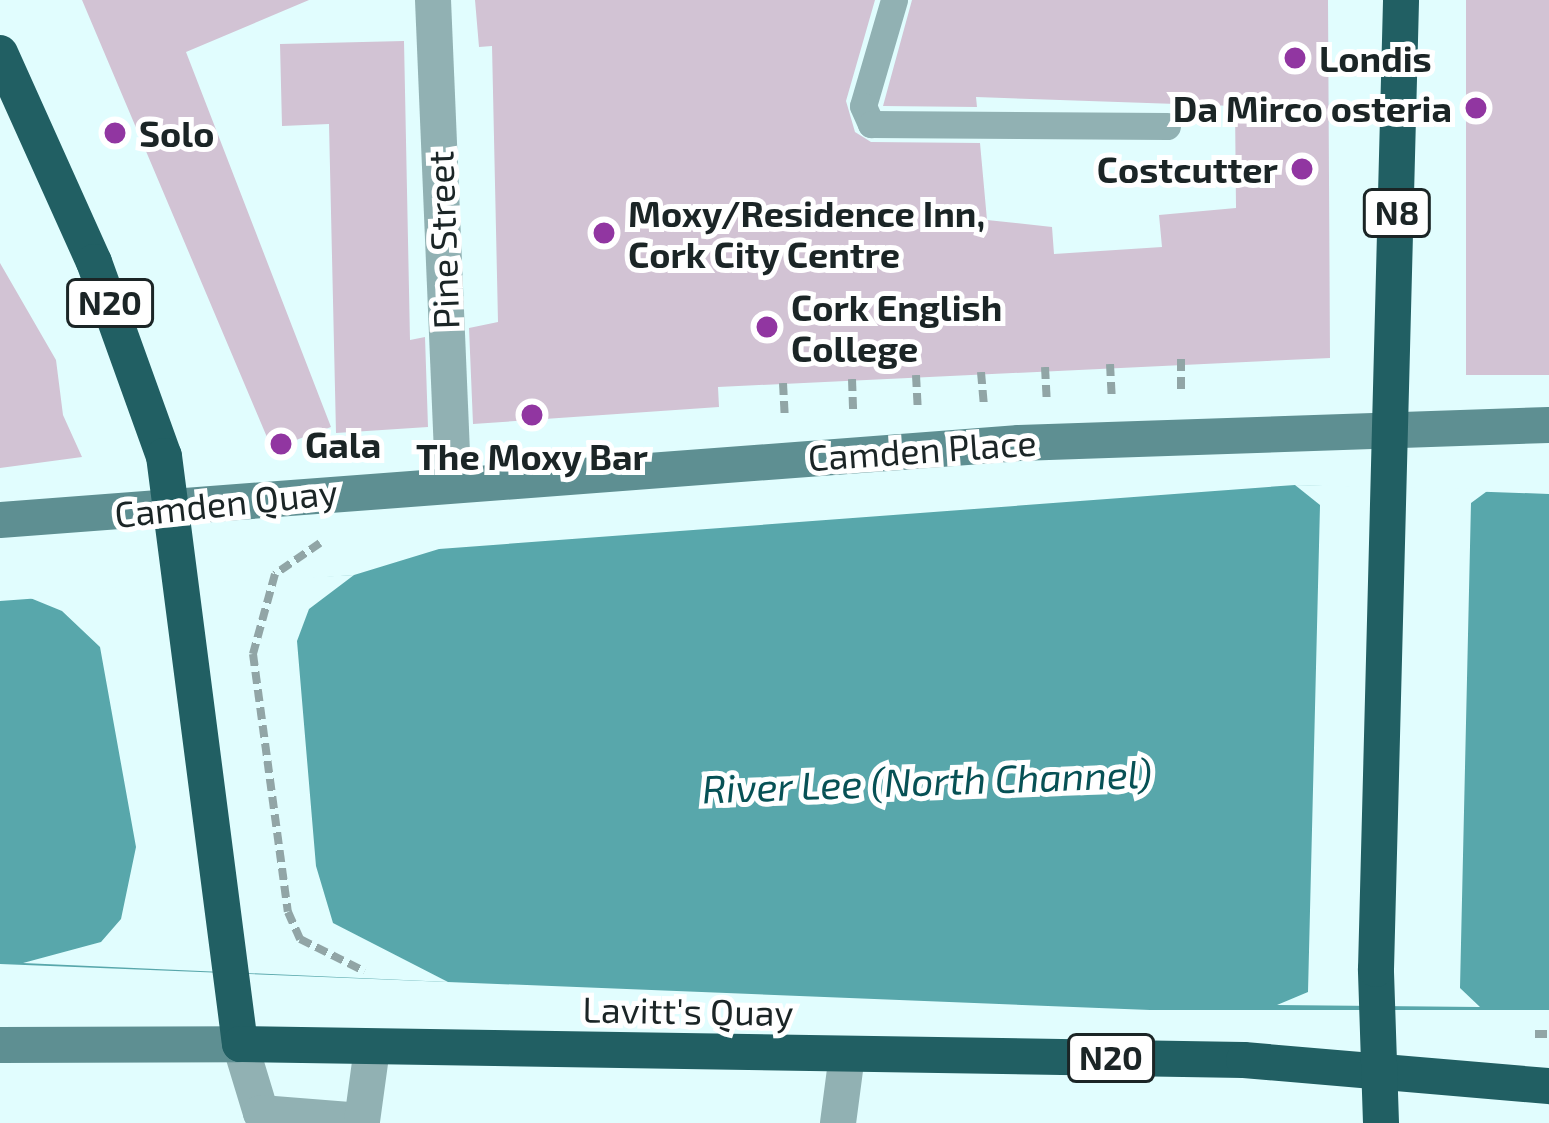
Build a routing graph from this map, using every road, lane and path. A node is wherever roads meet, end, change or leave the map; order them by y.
1 (433, 0) edge
2 (894, 0) edge
3 (1401, 0) edge
4 (0, 52) edge
5 (1167, 126) dead end
6 (1181, 359) dead end
7 (1110, 364) dead end
8 (1045, 367) dead end
9 (980, 372) dead end
10 (916, 375) dead end
11 (852, 379) dead end
12 (783, 383) dead end
13 (1181, 399) dead end
14 (1112, 402) dead end
15 (1048, 406) dead end
16 (985, 409) dead end
17 (918, 412) dead end
18 (853, 416) dead end
19 (786, 419) dead end
20 (1549, 425) edge
21 (1392, 427) junction
22 (452, 480) junction
23 (174, 508) junction
24 (0, 520) edge
25 (320, 543) dead end
26 (364, 971) dead end
27 (1534, 1034) dead end
28 (1549, 1034) edge
29 (240, 1044) junction
30 (0, 1045) edge
31 (371, 1048) junction
32 (847, 1055) junction
33 (1374, 1076) junction
34 (1549, 1086) edge
35 (362, 1122) edge
36 (838, 1123) edge
37 (1350, 1123) edge
38 (1381, 1123) edge

1 - 22 street, Pine Street
2 - 5 lane
3 - 21 highway, N8
4 - 23 highway, N20
6 - 13 path
7 - 14 path
8 - 15 path
9 - 16 path
10 - 17 path
11 - 18 path
12 - 19 path
20 - 21 street, Camden Place
21 - 22 street, Camden Place
21 - 33 highway, N8
22 - 23 street, Camden Quay
23 - 24 street, Camden Quay
23 - 29 highway, N20
25 - 26 path
27 - 28 path
29 - 30 street, Lavitt's Quay
29 - 31 highway, Lavitt's Quay / N20
29 - 35 street
31 - 32 highway, Lavitt's Quay / N20
31 - 35 street
32 - 33 highway, Lavitt's Quay / N20
32 - 36 street
33 - 34 highway, Lavitt's Quay
33 - 37 highway
33 - 38 highway

